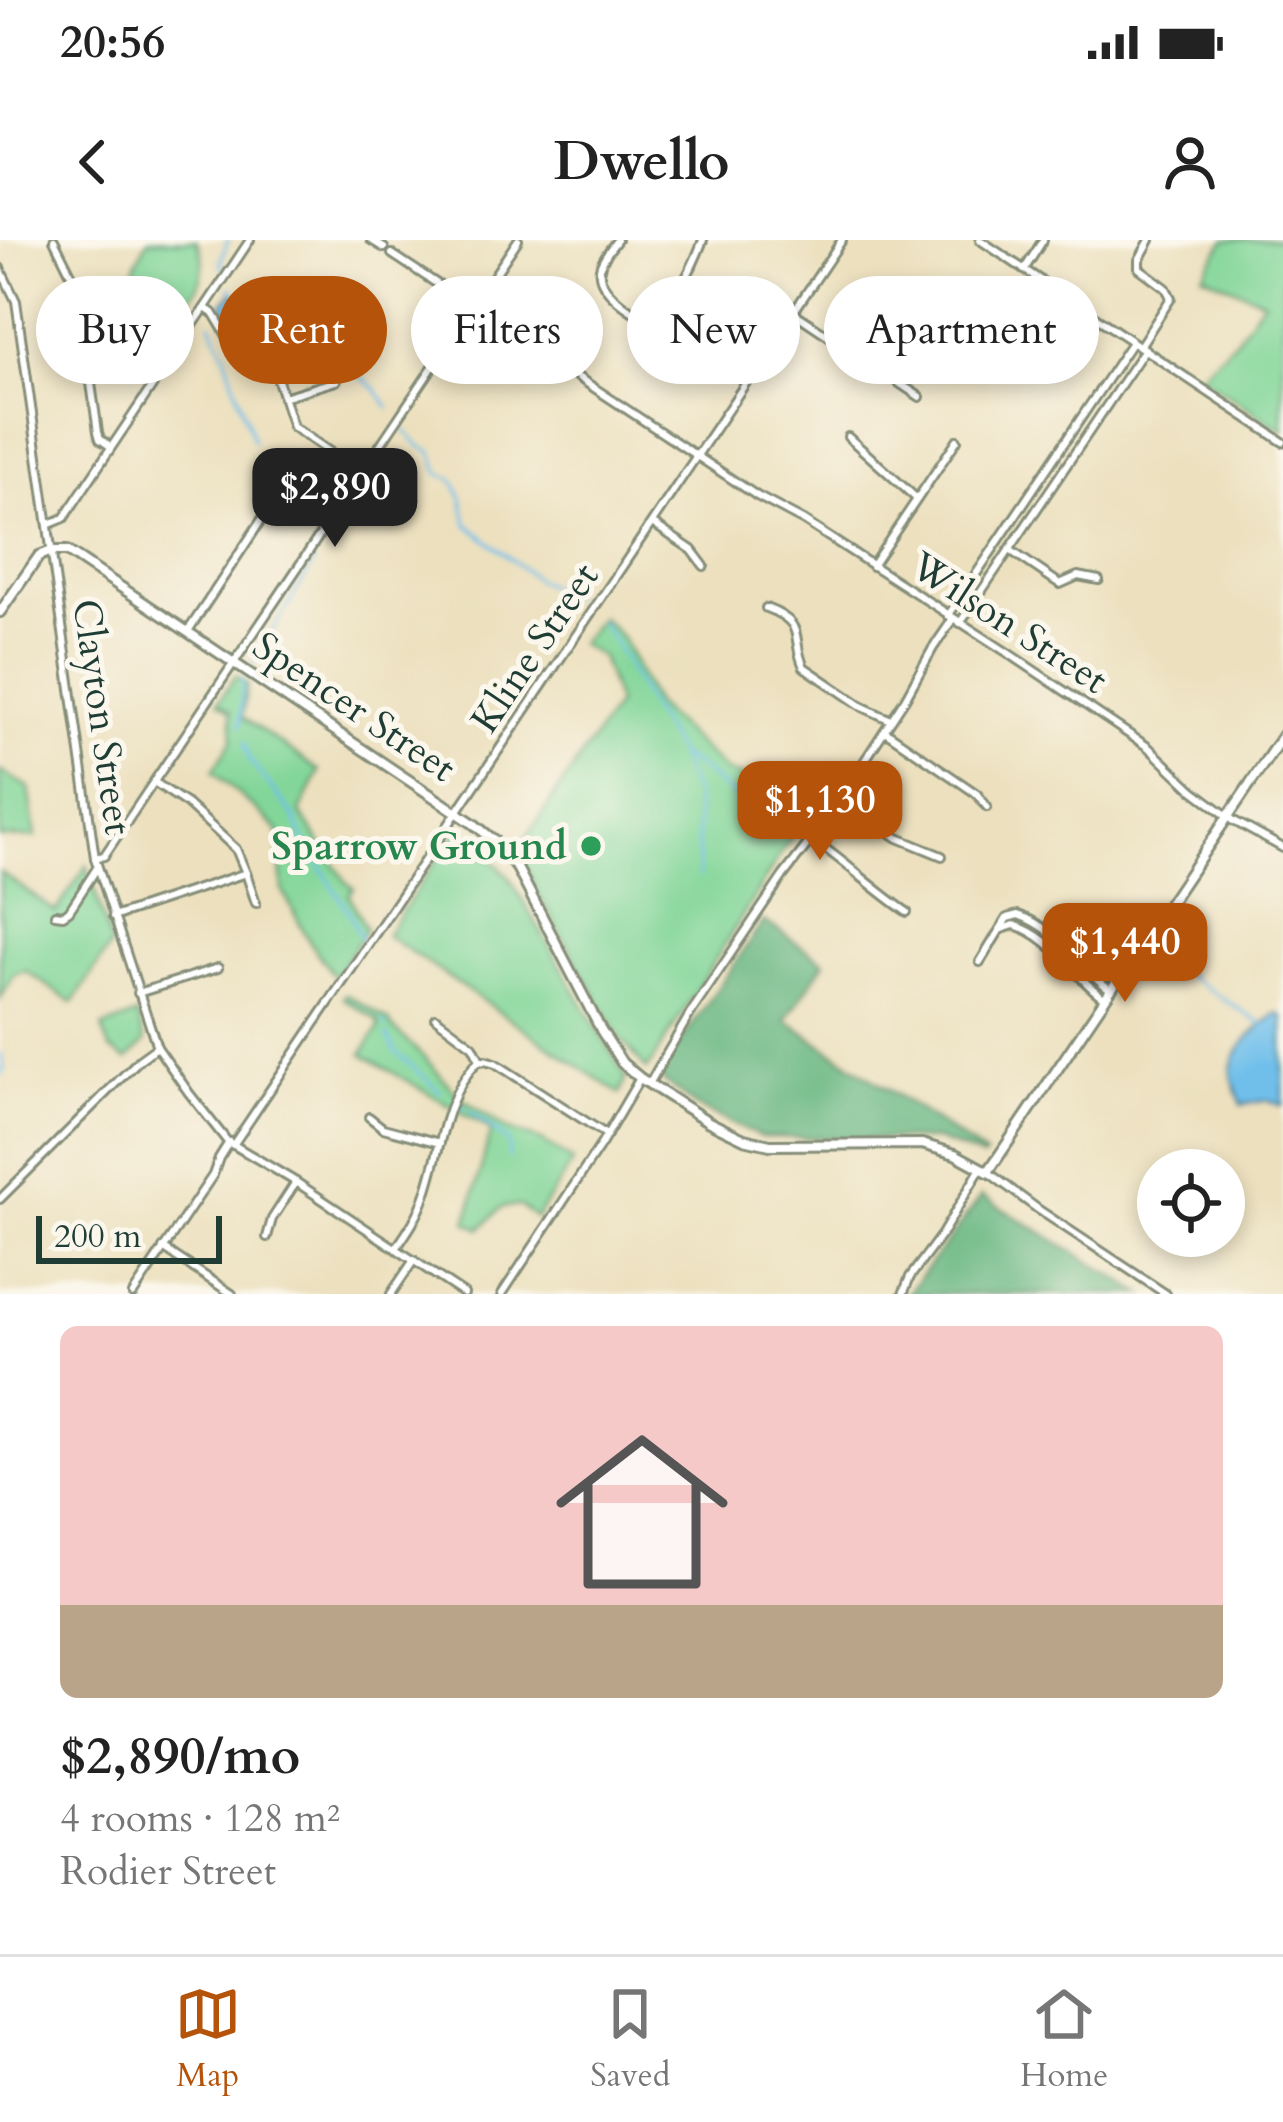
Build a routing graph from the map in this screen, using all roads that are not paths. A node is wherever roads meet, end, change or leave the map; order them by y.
1 (54, 240) edge
2 (250, 240) edge
3 (371, 240) edge
4 (518, 240) edge
5 (617, 240) edge
6 (703, 240) edge
7 (842, 240) edge
8 (980, 240) edge
9 (1150, 240) edge
10 (1040, 244) edge
11 (0, 268) edge
12 (1023, 269) junction
13 (425, 276) edge
14 (494, 276) edge
15 (800, 302) edge
16 (205, 308) junction
17 (800, 317) edge
18 (1139, 346) junction
19 (327, 384) edge
20 (421, 384) edge
21 (588, 384) edge
22 (745, 384) edge
23 (283, 397) junction
24 (920, 397) dead end
25 (848, 437) dead end
26 (957, 440) dead end
27 (1283, 442) edge
28 (111, 447) junction
29 (697, 456) junction
30 (361, 473) junction
31 (917, 499) junction
32 (48, 521) junction
33 (328, 523) junction
34 (652, 523) junction
35 (1010, 550) junction
36 (52, 551) junction
37 (704, 566) dead end
38 (872, 566) junction
39 (1099, 580) dead end
40 (766, 608) dead end
41 (0, 611) edge
42 (954, 619) junction
43 (188, 631) junction
44 (234, 662) junction
45 (891, 720) junction
46 (884, 731) junction
47 (1283, 735) edge
48 (154, 782) junction
49 (840, 798) junction
50 (987, 807) dead end
51 (457, 812) junction
52 (1228, 816) junction
53 (812, 839) junction
54 (1283, 848) edge
55 (942, 856) dead end
56 (95, 858) junction
57 (97, 868) junction
58 (246, 873) junction
59 (256, 903) dead end
60 (907, 912) dead end
61 (55, 914) dead end
62 (113, 917) junction
63 (566, 935) dead end
64 (558, 943) junction
65 (980, 962) dead end
66 (218, 968) dead end
67 (138, 993) junction
68 (1107, 994) junction
69 (436, 1018) dead end
70 (157, 1047) junction
71 (480, 1060) junction
72 (644, 1081) junction
73 (369, 1117) dead end
74 (607, 1135) junction
75 (440, 1143) junction
76 (231, 1144) junction
77 (984, 1170) junction
78 (296, 1182) junction
79 (0, 1199) edge
80 (267, 1237) dead end
81 (163, 1248) junction
82 (396, 1248) junction
83 (414, 1260) junction
84 (133, 1294) edge
85 (232, 1294) edge
86 (391, 1294) edge
87 (464, 1294) edge
88 (502, 1294) edge
89 (904, 1294) edge
90 (1166, 1294) edge

1 - 28 street
2 - 16 street
3 - 13 street, Wilson Street
4 - 14 street
5 - 6 street
7 - 15 street, Kline Street
8 - 12 street
9 - 18 street
10 - 12 street
11 - 32 street, Clayton Street
12 - 18 street
16 - 23 street
16 - 28 street
17 - 24 street
18 - 27 street
18 - 35 street
18 - 42 street
19 - 23 street
20 - 30 street
21 - 29 street, Wilson Street
22 - 29 street, Kline Street
23 - 30 street
25 - 31 street
26 - 31 street
28 - 32 street
29 - 34 street, Kline Street
29 - 38 street, Wilson Street
30 - 33 street
31 - 38 street
32 - 36 street, Clayton Street
33 - 43 street
33 - 44 street
34 - 37 street
34 - 51 street, Kline Street
35 - 39 street
35 - 42 street
36 - 41 street
36 - 43 street, Spencer Street
36 - 56 street, Clayton Street
38 - 42 street, Wilson Street
40 - 45 street
42 - 45 street
42 - 52 street, Wilson Street
43 - 44 street, Spencer Street
44 - 48 street
44 - 51 street, Spencer Street
45 - 46 street
46 - 49 street
46 - 50 street
47 - 52 street
48 - 56 street
48 - 58 street
49 - 53 street
49 - 55 street
51 - 64 street, Spencer Street
51 - 76 street, Kline Street
52 - 54 street, Wilson Street
52 - 68 street
53 - 60 street
53 - 72 street
56 - 57 street, Clayton Street
57 - 61 street
57 - 62 street, Clayton Street
58 - 59 street
58 - 62 street
62 - 67 street, Clayton Street
63 - 64 street
64 - 72 street, Spencer Street
65 - 68 street
66 - 67 street
67 - 70 street, Clayton Street
68 - 77 street
69 - 71 street
70 - 76 street, Clayton Street
70 - 79 street
71 - 74 street
71 - 75 street
72 - 74 street
72 - 77 street, Spencer Street
73 - 75 street
74 - 88 street
75 - 82 street
76 - 78 street
76 - 81 street, Kline Street
77 - 89 street
77 - 90 street, Spencer Street
78 - 80 street
78 - 82 street
81 - 84 street, Kline Street
81 - 85 street
82 - 83 street
83 - 86 street
83 - 87 street

